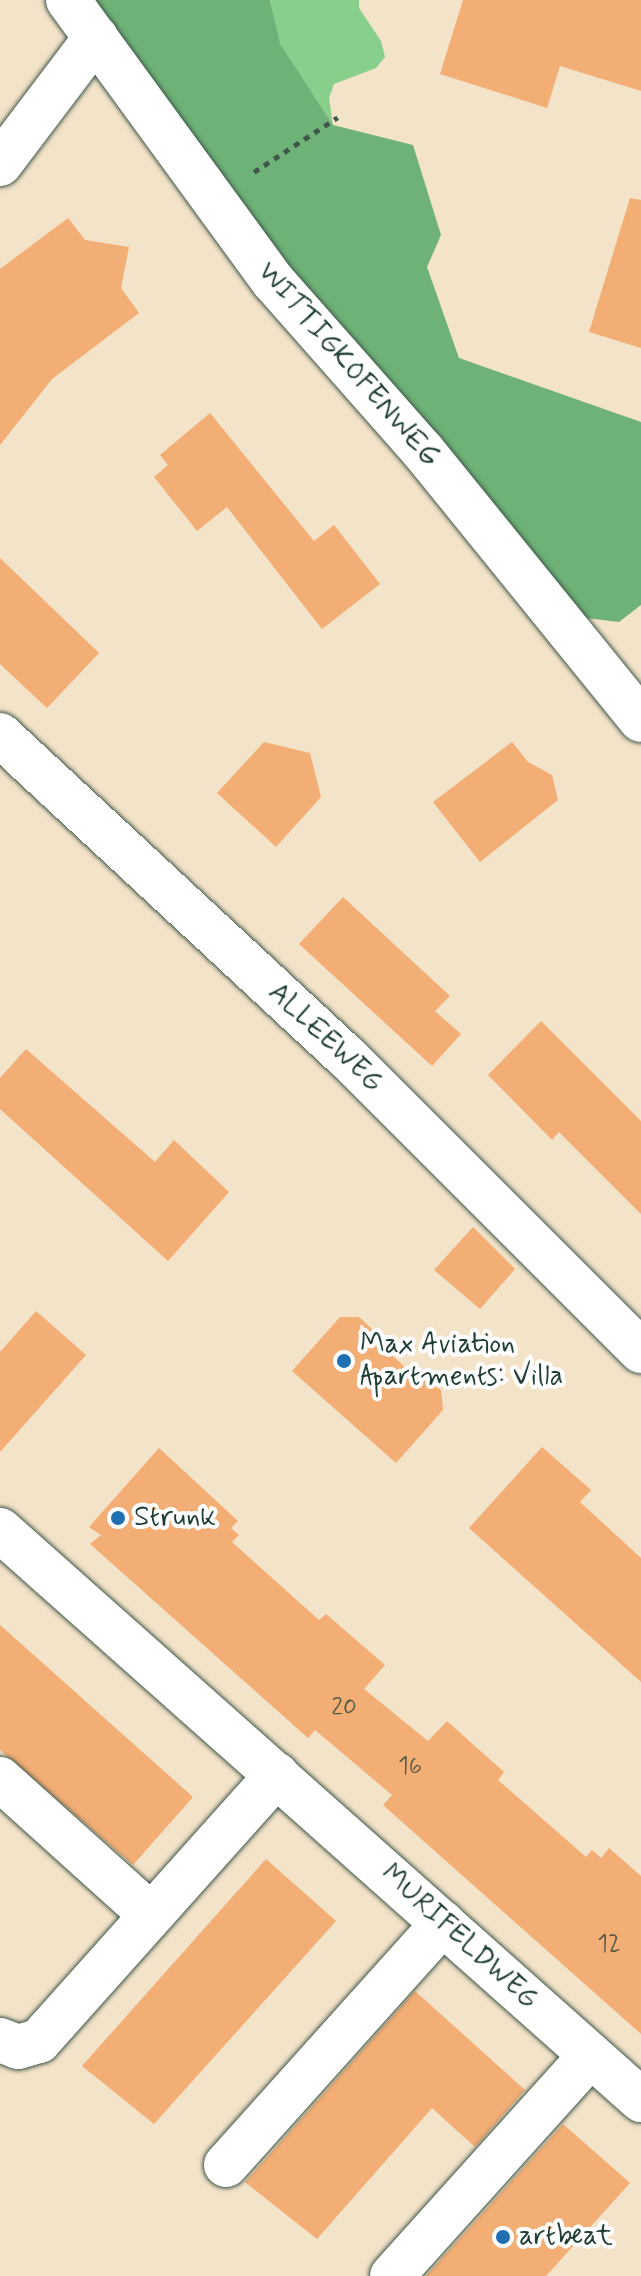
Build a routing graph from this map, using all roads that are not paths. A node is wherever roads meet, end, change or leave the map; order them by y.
1 (68, 0) edge
2 (96, 37) junction
3 (0, 164) edge
4 (641, 720) edge
5 (0, 735) edge
6 (641, 1351) edge
7 (2, 1536) edge
8 (277, 1775) junction
9 (0, 1779) edge
10 (151, 1915) junction
11 (443, 1923) junction
12 (0, 2040) edge
13 (591, 2055) junction
14 (641, 2100) edge
15 (226, 2165) dead end
16 (392, 2276) edge

1 - 2 street, WITTIGKOFENWEG
2 - 3 street
2 - 4 street, WITTIGKOFENWEG
5 - 6 street, ALLEEWEG
7 - 8 street, MURIFELDWEG
8 - 10 street
8 - 11 street, MURIFELDWEG
9 - 10 street
10 - 12 street
11 - 13 street, MURIFELDWEG
11 - 15 street
13 - 14 street, MURIFELDWEG
13 - 16 street

